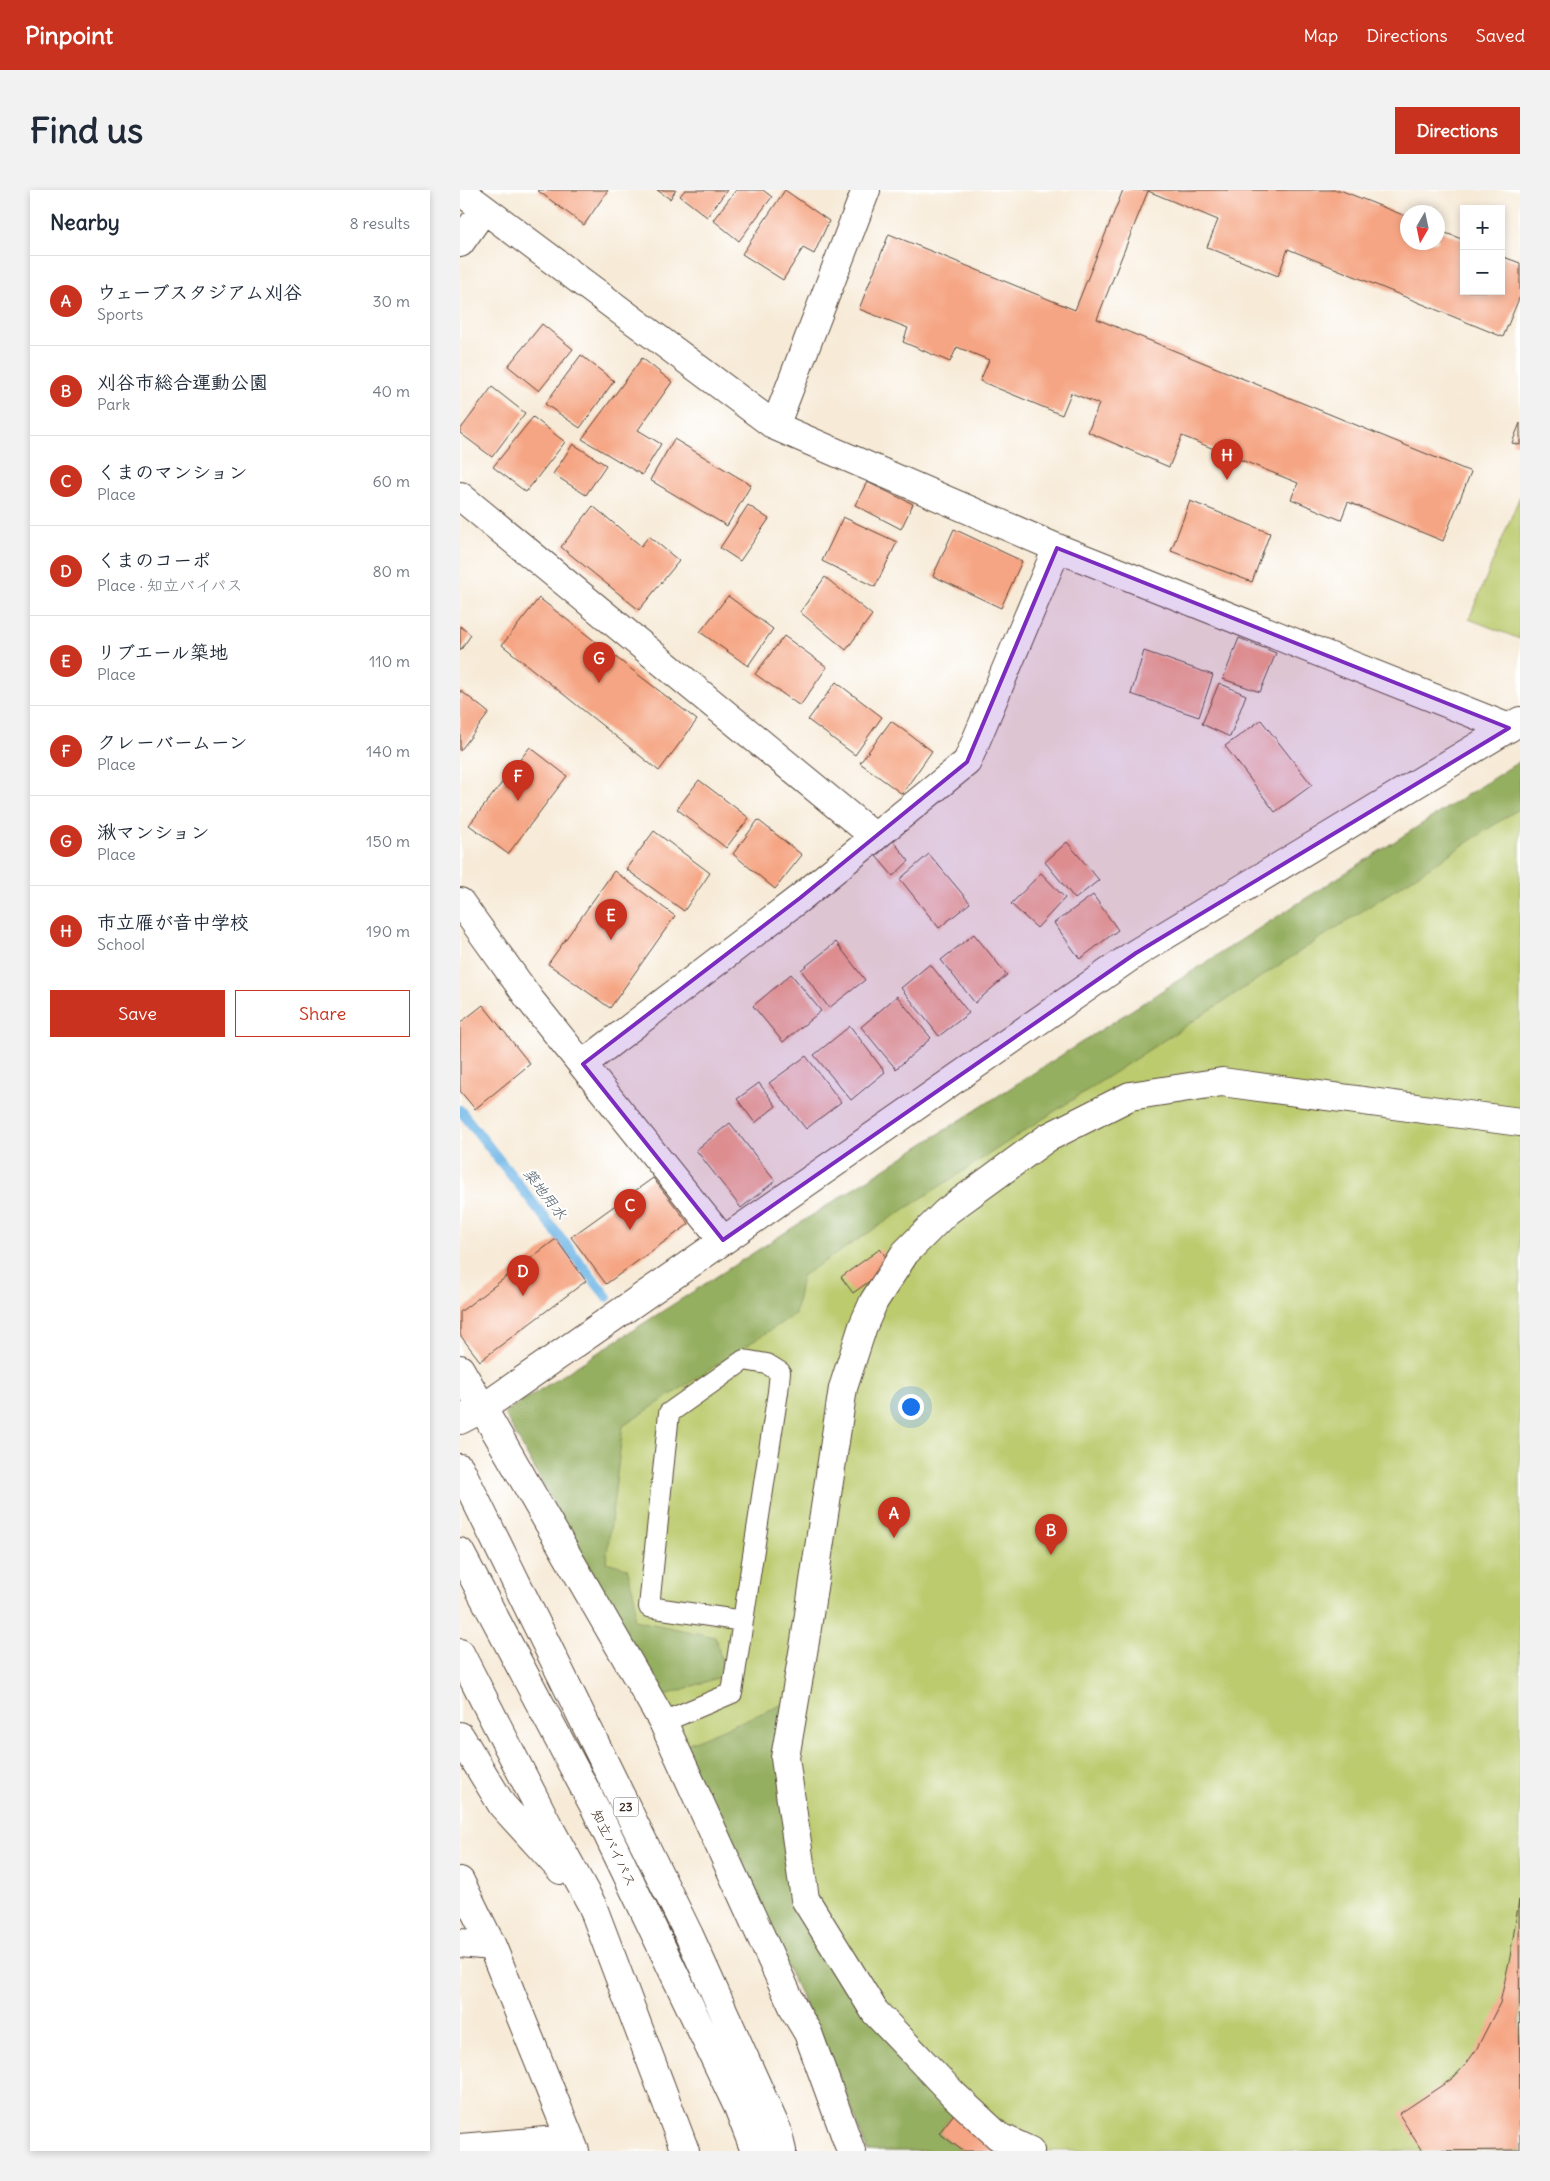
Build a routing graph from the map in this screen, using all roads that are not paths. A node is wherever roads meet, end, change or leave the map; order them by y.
1 (460, 190) edge
2 (866, 190) edge
3 (484, 209) junction
4 (460, 243) edge
5 (775, 426) junction
6 (460, 496) edge
7 (1057, 548) junction
8 (1515, 725) edge
9 (875, 837) junction
10 (460, 902) edge
11 (583, 1064) junction
12 (1520, 1122) edge
13 (723, 1240) junction
14 (460, 1369) edge
15 (471, 1414) edge
16 (460, 1468) edge
17 (460, 1552) edge
18 (743, 1621) junction
19 (460, 1653) edge
20 (663, 1722) junction
21 (460, 1736) edge
22 (460, 1881) edge
23 (592, 1905) junction
24 (460, 1943) edge
25 (492, 1946) junction
26 (572, 2145) edge
27 (460, 2148) edge
28 (685, 2151) edge
29 (756, 2151) edge
30 (782, 2151) edge
31 (851, 2151) edge
32 (1030, 2151) edge

1 - 3 main road
2 - 5 main road
3 - 4 main road
3 - 5 main road
5 - 7 main road
6 - 9 main road
7 - 8 main road
7 - 9 main road
8 - 13 main road
9 - 11 main road
10 - 11 main road
11 - 13 main road
12 - 32 main road
13 - 15 main road
14 - 15 main road
15 - 20 main road
16 - 30 main road, 23
17 - 29 main road, 知立バイパス / 23
18 - 18 lane
18 - 20 lane
19 - 23 main road
20 - 31 main road
21 - 23 main road
22 - 25 main road
23 - 28 main road
24 - 25 main road
25 - 26 main road
26 - 27 main road

